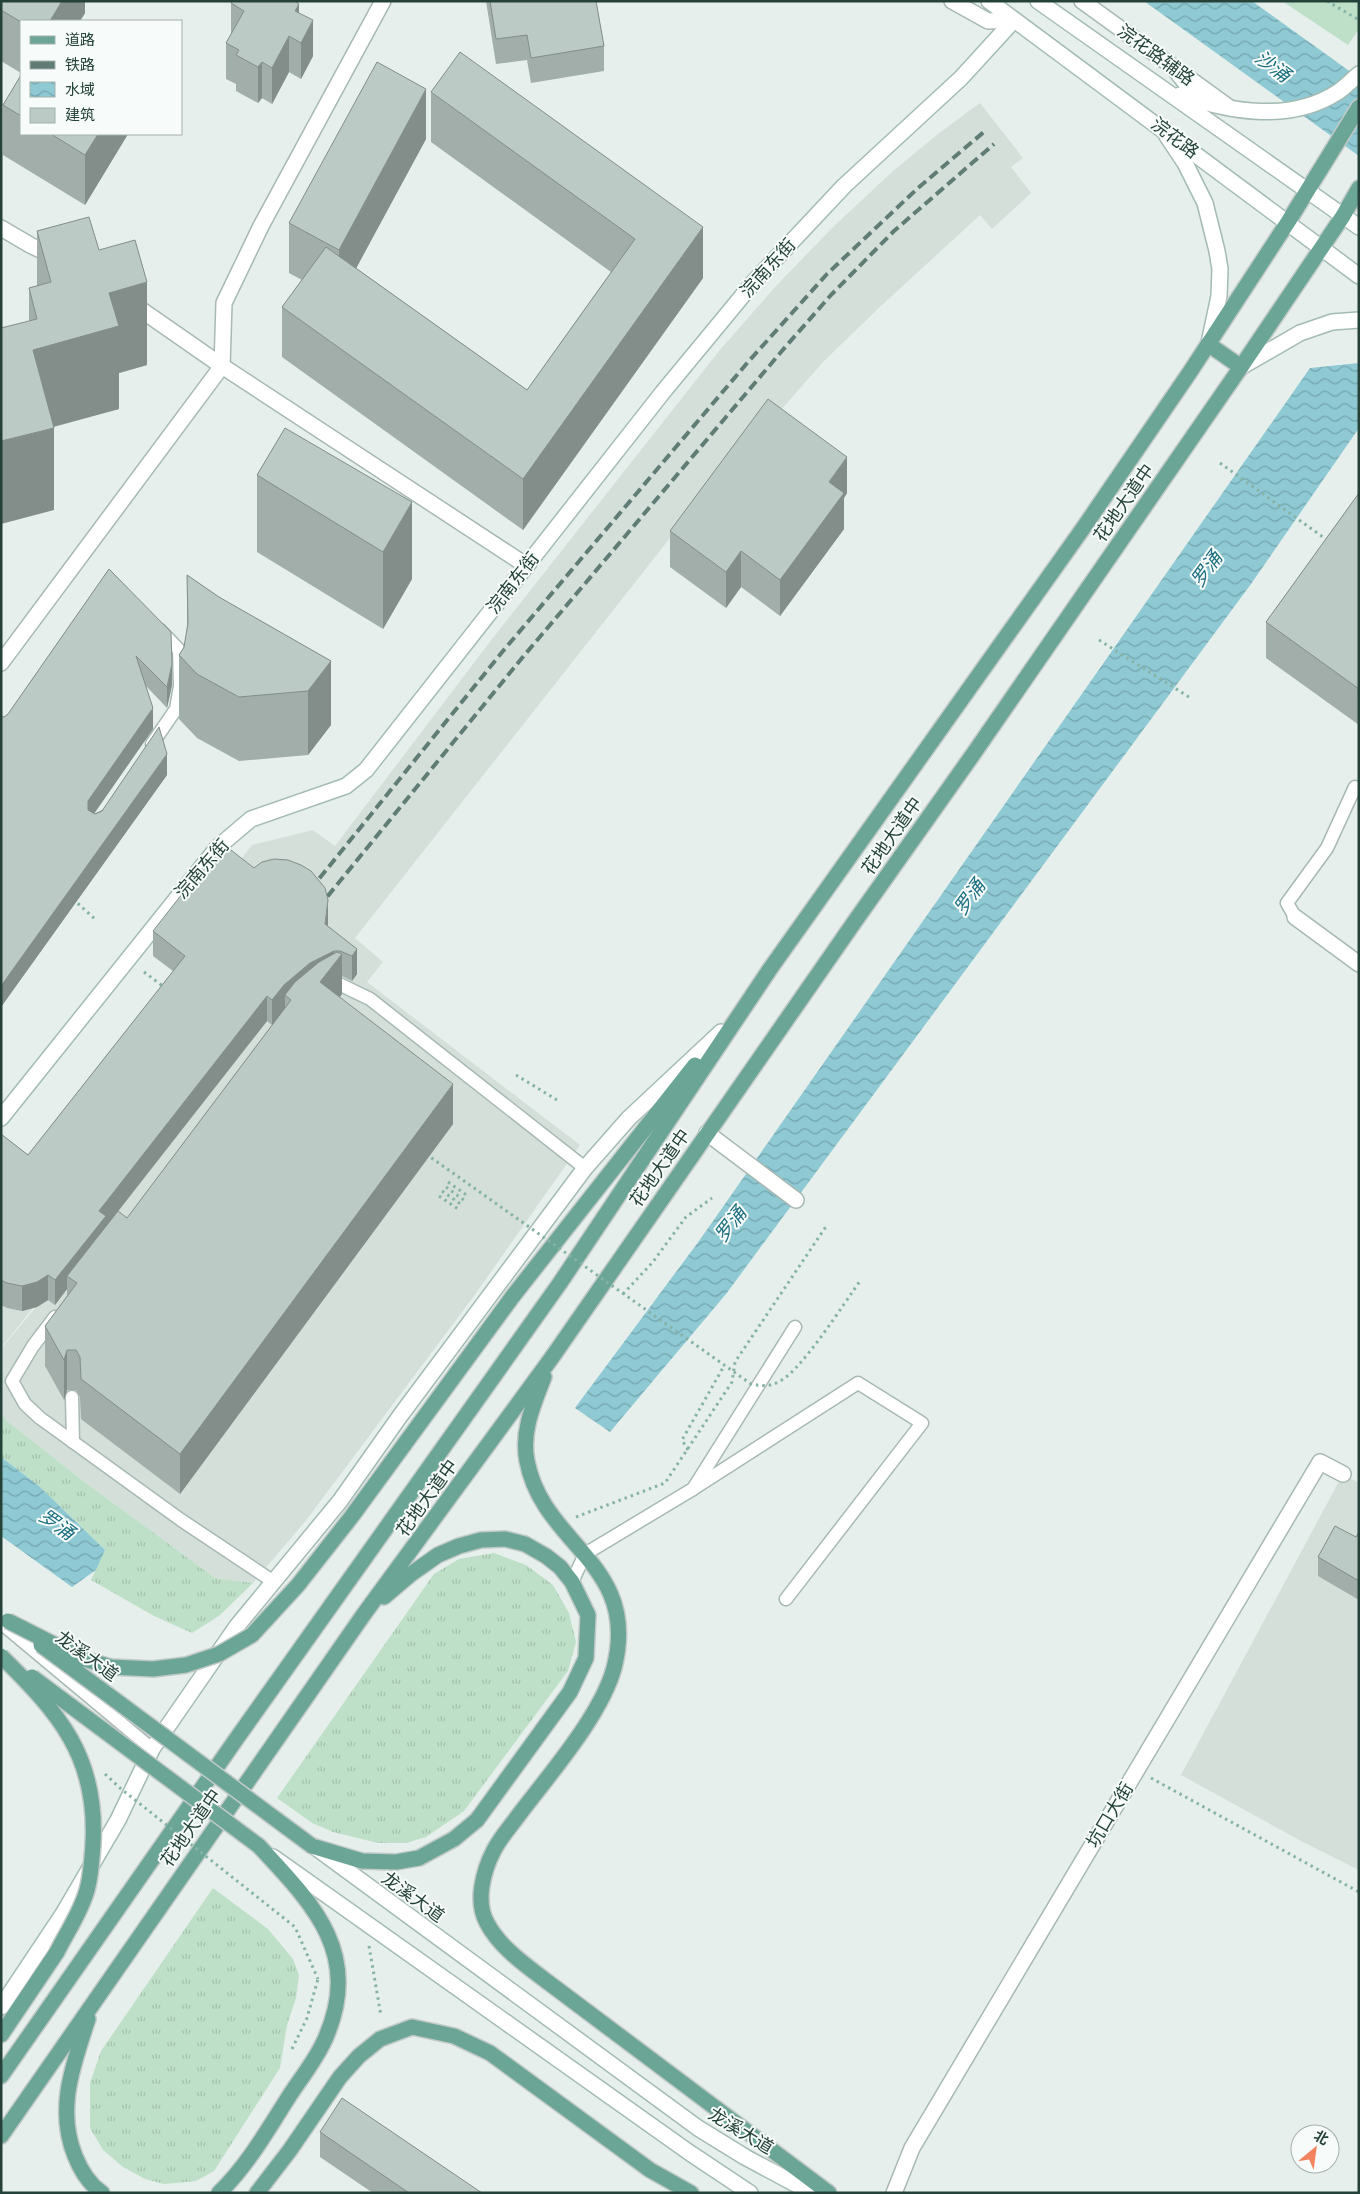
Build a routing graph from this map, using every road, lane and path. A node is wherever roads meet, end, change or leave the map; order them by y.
1 (383, 1) edge
2 (952, 1) edge
3 (989, 1) edge
4 (1038, 1) edge
5 (1082, 1) edge
6 (1327, 1) edge
7 (1014, 20) junction
8 (1359, 20) edge
9 (1173, 68) junction
10 (1359, 74) edge
11 (1164, 90) junction
12 (1200, 102) junction
13 (1359, 107) edge
14 (1231, 109) junction
15 (1162, 128) junction
16 (1223, 132) junction
17 (1359, 188) edge
18 (1307, 191) junction
19 (1343, 216) junction
20 (1288, 222) junction
21 (1, 228) edge
22 (1359, 228) edge
23 (1321, 247) junction
24 (69, 263) edge
25 (1359, 276) edge
26 (117, 293) edge
27 (1359, 320) edge
28 (1208, 344) junction
29 (222, 366) junction
30 (1241, 367) junction
31 (1220, 463) dead end
32 (1328, 540) edge
33 (527, 566) junction
34 (153, 624) edge
35 (1099, 640) dead end
36 (1, 663) edge
37 (1192, 699) dead end
38 (145, 755) edge
39 (1355, 787) dead end
40 (70, 896) edge
41 (1296, 916) joint
42 (96, 920) dead end
43 (1359, 964) edge
44 (770, 969) junction
45 (144, 972) dead end
46 (166, 989) edge
47 (314, 995) edge
48 (721, 1032) junction
49 (516, 1075) dead end
50 (557, 1100) dead end
51 (1, 1118) edge
52 (707, 1133) junction
53 (419, 1149) edge
54 (585, 1168) junction
55 (448, 1182) dead end
56 (446, 1187) dead end
57 (442, 1191) dead end
58 (439, 1196) dead end
59 (468, 1196) dead end
60 (712, 1198) dead end
61 (796, 1200) dead end
62 (465, 1201) dead end
63 (462, 1205) dead end
64 (458, 1209) dead end
65 (827, 1225) dead end
66 (860, 1281) dead end
67 (623, 1294) junction
68 (62, 1309) edge
69 (795, 1327) dead end
70 (553, 1356) junction
71 (724, 1366) junction
72 (72, 1398) dead end
73 (73, 1442) junction
74 (688, 1450) junction
75 (1343, 1474) dead end
76 (693, 1489) junction
77 (565, 1521) junction
78 (585, 1554) junction
79 (274, 1582) junction
80 (572, 1582) junction
81 (786, 1599) dead end
82 (364, 1614) junction
83 (4, 1620) edge
84 (1, 1654) edge
85 (152, 1749) junction
86 (99, 1769) dead end
87 (1137, 1770) junction
88 (259, 1846) junction
89 (312, 1846) junction
90 (1359, 1892) edge
91 (368, 1945) dead end
92 (93, 2004) junction
93 (1, 2007) edge
94 (381, 2016) dead end
95 (1, 2035) edge
96 (292, 2049) dead end
97 (1, 2076) edge
98 (1, 2136) edge
99 (102, 2193) edge
100 (219, 2193) edge
101 (257, 2193) edge
102 (690, 2193) edge
103 (750, 2193) edge
104 (812, 2193) edge
105 (829, 2193) edge
106 (894, 2193) edge

1 - 29 street
2 - 7 street
3 - 7 street, 浣花路
4 - 11 street, 浣花路
5 - 9 street, 浣花路辅路
6 - 8 path
7 - 15 street, 浣花路
7 - 33 street, 浣南东街
9 - 12 street
9 - 14 street, 浣花路辅路
10 - 14 street
11 - 12 street
11 - 16 street, 浣花路
12 - 14 street
12 - 16 street
13 - 18 main road, 花地大道中
15 - 20 street, 浣花路
15 - 28 street
16 - 18 street, 浣花路
17 - 19 main road, 花地大道中
18 - 19 street, 浣花路
18 - 20 main road, 花地大道中
19 - 22 street, 浣花路
19 - 23 main road, 花地大道中
20 - 23 street, 浣花路
20 - 28 main road, 花地大道中
21 - 24 street
23 - 25 street, 浣花路
23 - 30 main road, 花地大道中
26 - 29 street
27 - 30 street
28 - 30 main road
28 - 44 main road, 花地大道中
29 - 33 street
29 - 36 street
30 - 52 main road, 花地大道中
31 - 32 path
33 - 51 street, 浣南东街
34 - 38 lane
35 - 37 path
39 - 41 lane
40 - 42 path
41 - 43 street
44 - 48 main road
44 - 97 main road, 花地大道中
45 - 46 path
47 - 54 lane
48 - 54 street
48 - 83 main road, bridge
49 - 50 path
52 - 61 street
52 - 70 main road, 花地大道中
53 - 67 path, bridge
54 - 79 street
55 - 59 path
56 - 62 path
57 - 63 path
58 - 64 path
60 - 67 path
65 - 74 path
66 - 71 path, bridge
67 - 71 path, bridge
68 - 73 lane
69 - 76 lane
70 - 77 main road
70 - 82 main road, 花地大道中
71 - 74 path
72 - 73 lane
73 - 79 lane
74 - 77 path
75 - 87 street, 坑口大街
76 - 78 lane
76 - 81 lane
77 - 78 main road
78 - 80 lane
78 - 105 main road
79 - 85 street
80 - 82 main road
80 - 89 main road
82 - 92 main road, 花地大道中
83 - 85 lane
83 - 89 main road, 龙溪大道, bridge
84 - 88 main road, bridge
84 - 95 main road, bridge
85 - 93 street
86 - 96 path, bridge
87 - 90 path
87 - 106 street, 坑口大街
88 - 100 main road
88 - 103 street
89 - 104 street, 龙溪大道
91 - 94 path
92 - 98 main road, 花地大道中
92 - 99 main road
101 - 102 main road

